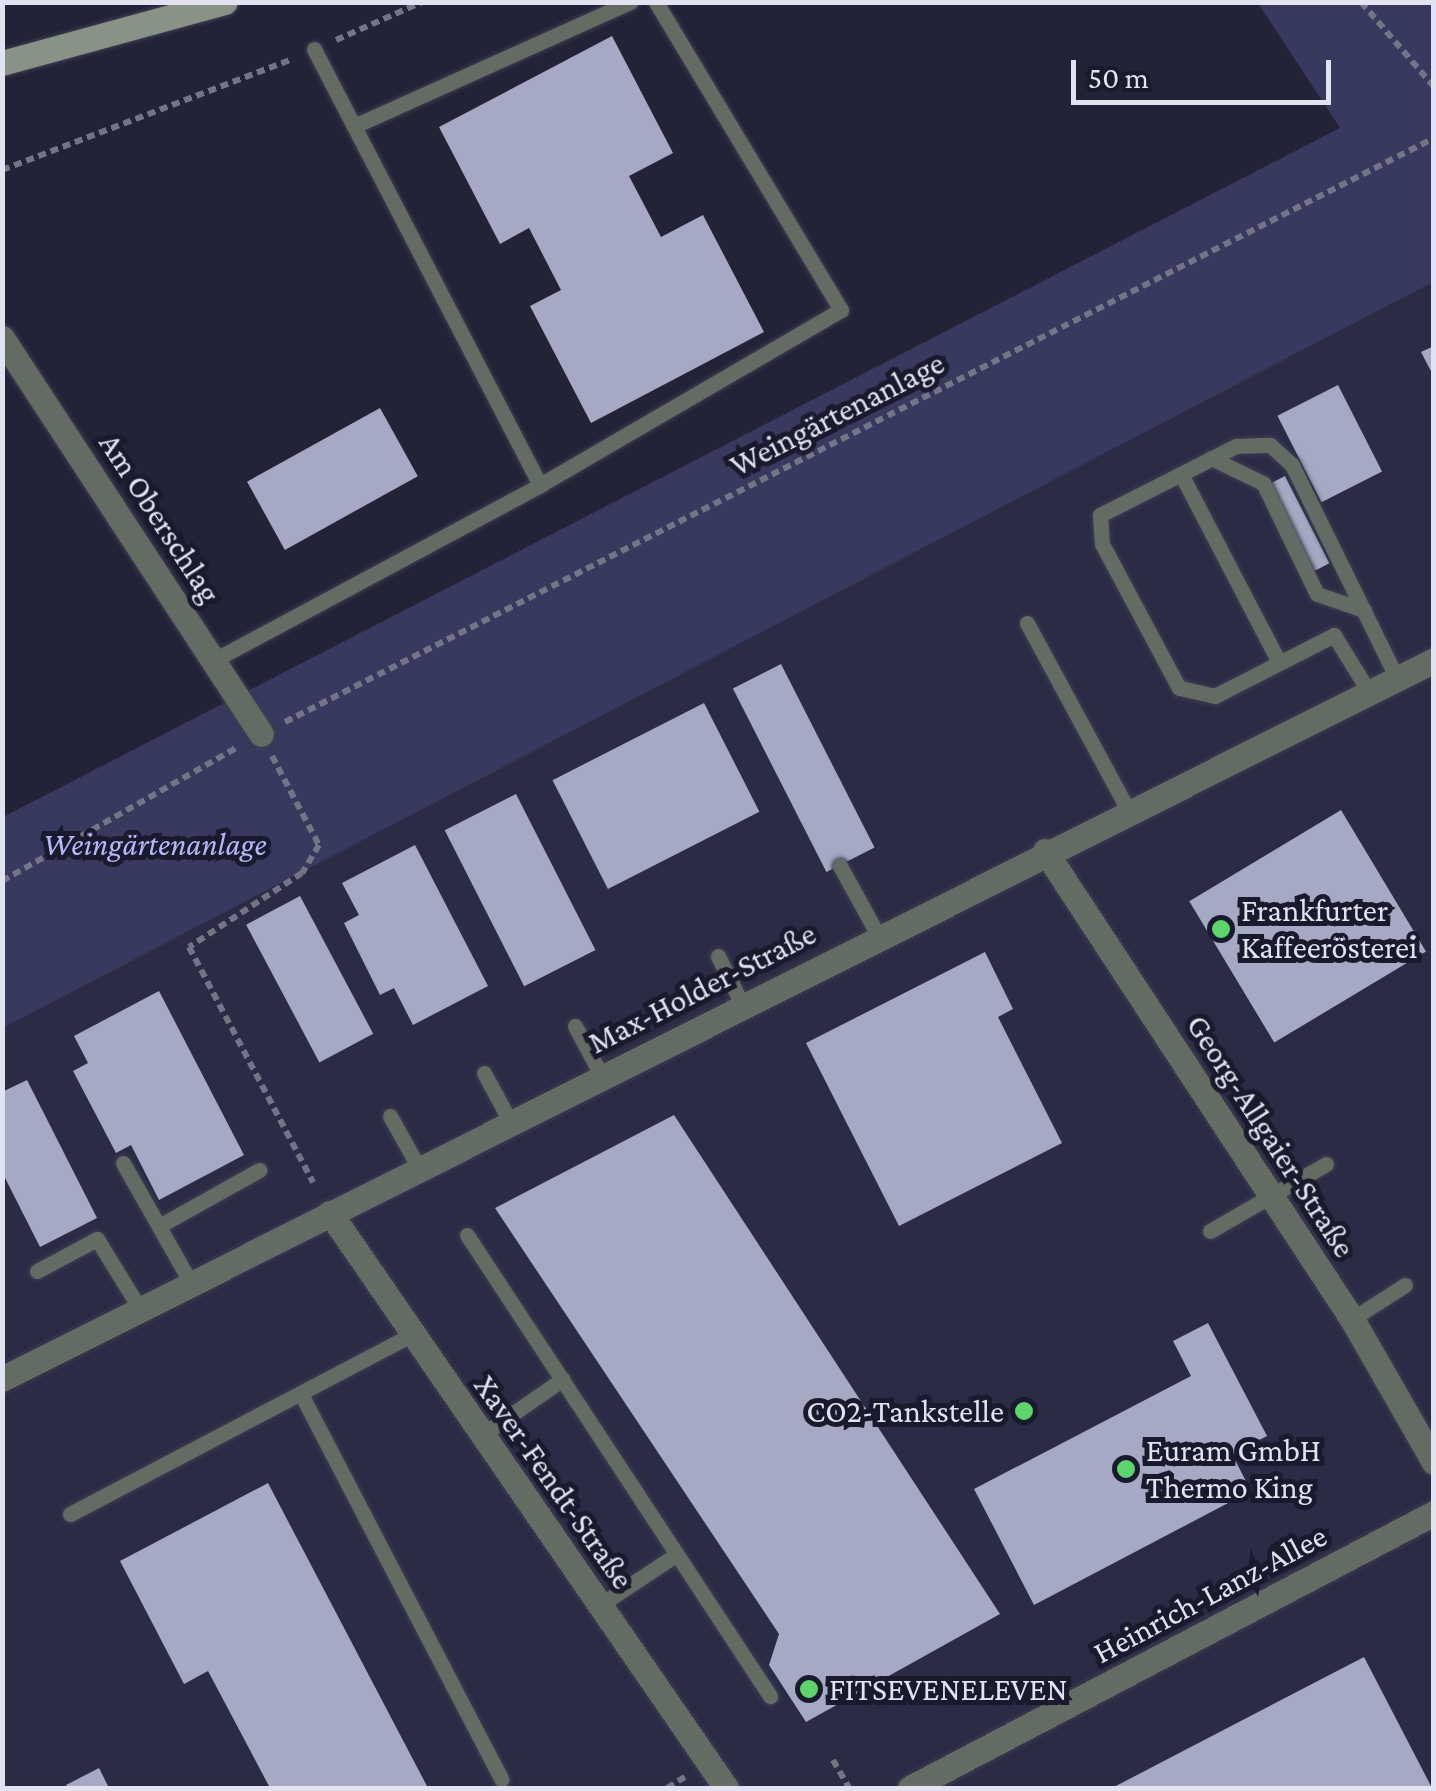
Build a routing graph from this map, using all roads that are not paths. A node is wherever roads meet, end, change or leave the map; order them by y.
1 (225, 2) edge
2 (630, 2) edge
3 (656, 2) edge
4 (314, 49) road end
5 (2, 63) edge
6 (354, 126) junction
7 (2, 338) edge
8 (1212, 458) junction
9 (1181, 474) junction
10 (540, 486) junction
11 (1364, 610) junction
12 (1027, 623) dead end
13 (214, 660) junction
14 (1278, 662) junction
15 (1431, 669) edge
16 (1397, 678) junction
17 (1369, 692) junction
18 (261, 734) road end
19 (1128, 810) junction
20 (1045, 851) junction
21 (840, 866) dead end
22 (878, 935) junction
23 (718, 956) dead end
24 (742, 1004) junction
25 (575, 1026) dead end
26 (484, 1073) dead end
27 (601, 1076) junction
28 (390, 1116) dead end
29 (510, 1122) junction
30 (123, 1163) dead end
31 (1326, 1164) dead end
32 (419, 1168) junction
33 (259, 1170) dead end
34 (1272, 1198) junction
35 (330, 1212) junction
36 (159, 1226) junction
37 (1210, 1231) dead end
38 (466, 1235) dead end
39 (37, 1272) dead end
40 (191, 1283) junction
41 (1404, 1286) dead end
42 (140, 1309) junction
43 (1352, 1319) junction
44 (413, 1334) junction
45 (2, 1379) edge
46 (563, 1379) junction
47 (302, 1396) junction
48 (482, 1435) junction
49 (1434, 1462) edge
50 (1434, 1513) edge
51 (70, 1514) dead end
52 (677, 1554) junction
53 (600, 1605) junction
54 (770, 1696) dead end
55 (502, 1779) dead end
56 (726, 1788) edge
57 (910, 1788) edge

1 - 5 main road
2 - 6 lane
3 - 10 lane
4 - 6 lane
6 - 10 lane
7 - 13 street, Am Oberschlag
8 - 9 lane
8 - 11 lane
8 - 11 lane
9 - 14 lane
9 - 14 lane
10 - 13 lane
11 - 16 lane
12 - 19 lane
13 - 18 street, Am Oberschlag
14 - 17 lane
15 - 16 street, Max-Holder-Straße
16 - 17 street, Max-Holder-Straße
17 - 19 street, Max-Holder-Straße
19 - 20 street, Max-Holder-Straße
20 - 22 street, Max-Holder-Straße
20 - 34 street, Georg-Allgaier-Straße
21 - 22 lane
22 - 24 street, Max-Holder-Straße
23 - 24 lane
24 - 27 street, Max-Holder-Straße
25 - 27 lane
26 - 29 lane
27 - 29 street, Max-Holder-Straße
28 - 32 lane
29 - 32 street, Max-Holder-Straße
30 - 36 lane
31 - 34 lane
32 - 35 street, Max-Holder-Straße
33 - 36 lane
34 - 37 lane
34 - 43 street, Georg-Allgaier-Straße
35 - 40 street, Max-Holder-Straße
35 - 44 street, Xaver-Fendt-Straße
36 - 40 lane
38 - 46 lane
39 - 42 lane
40 - 42 street, Max-Holder-Straße
41 - 43 lane
42 - 45 street, Max-Holder-Straße
43 - 49 street, Georg-Allgaier-Straße
44 - 47 lane
44 - 48 street, Xaver-Fendt-Straße
46 - 48 lane
46 - 52 lane
47 - 51 lane
47 - 55 lane
48 - 53 street, Xaver-Fendt-Straße
50 - 57 street, Heinrich-Lanz-Allee
52 - 53 lane
52 - 54 lane
53 - 56 street, Xaver-Fendt-Straße

